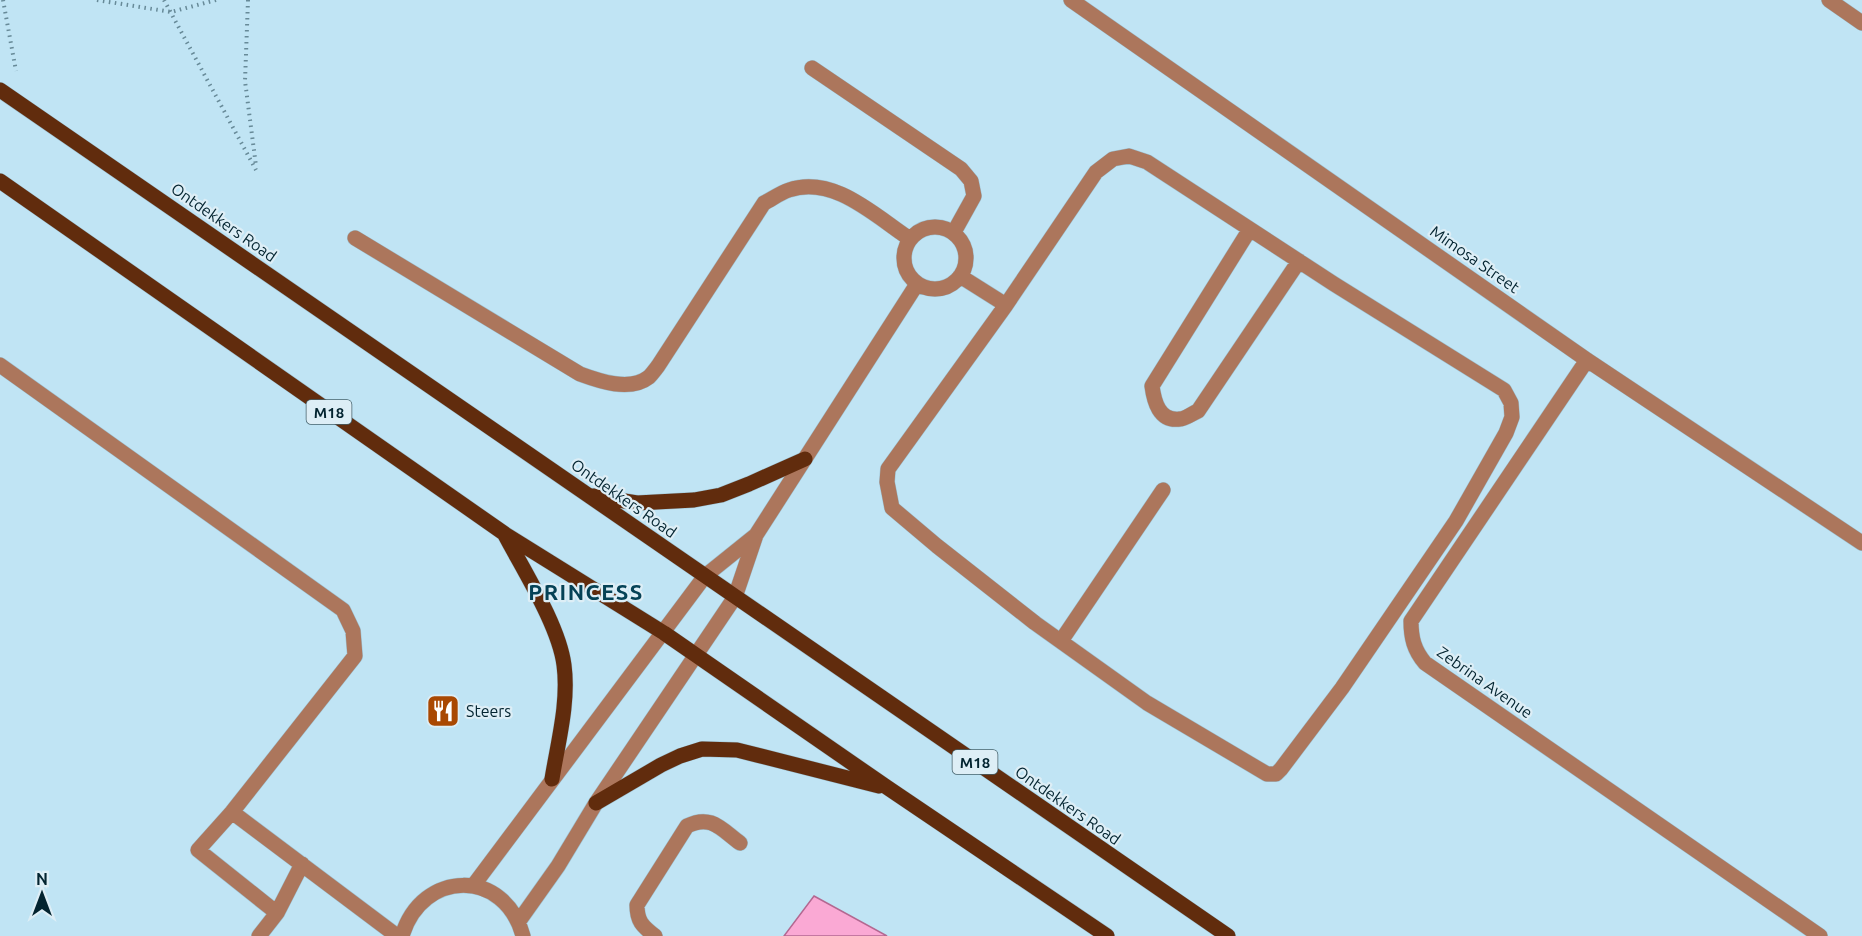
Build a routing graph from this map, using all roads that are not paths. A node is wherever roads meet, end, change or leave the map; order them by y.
1 (1071, 0) edge
2 (1829, 0) edge
3 (1862, 23) edge
4 (812, 68) dead end
5 (0, 90) edge
6 (0, 181) edge
7 (1250, 229) junction
8 (954, 232) junction
9 (355, 238) dead end
10 (910, 239) junction
11 (1299, 261) junction
12 (960, 276) junction
13 (918, 284) junction
14 (1006, 305) junction
15 (1587, 360) junction
16 (0, 365) edge
17 (805, 459) junction
18 (1162, 490) dead end
19 (587, 495) junction
20 (505, 534) junction
21 (756, 535) junction
22 (1862, 543) edge
23 (705, 576) junction
24 (735, 597) junction
25 (664, 633) junction
26 (1060, 641) junction
27 (697, 655) junction
28 (552, 779) junction
29 (888, 788) junction
30 (596, 803) junction
31 (232, 812) junction
32 (740, 843) dead end
33 (302, 864) junction
34 (472, 886) junction
35 (277, 913) junction
36 (519, 921) junction
37 (259, 936) edge
38 (397, 936) edge
39 (402, 936) edge
40 (523, 936) edge
41 (655, 936) edge
42 (1107, 936) edge
43 (1228, 936) edge
44 (1820, 936) edge

1 - 15 street, Mimosa Street
2 - 3 street
4 - 8 street
5 - 19 main road, Ontdekkers Road / M18
6 - 20 main road, M18
7 - 11 street
7 - 11 street
7 - 14 street
8 - 10 street
8 - 12 street
9 - 10 street
10 - 13 street
11 - 26 street
12 - 13 street
12 - 14 street
13 - 17 street
14 - 26 street
15 - 22 street, Mimosa Street
15 - 44 street, Zebrina Avenue
16 - 31 street
17 - 19 main road
17 - 21 street
18 - 26 street
19 - 23 main road, Ontdekkers Road / M18
20 - 25 main road, M18
20 - 28 main road
21 - 23 street
21 - 24 street
23 - 24 main road, Ontdekkers Road / M18
23 - 25 street
24 - 27 street
24 - 43 main road, Ontdekkers Road / M18
25 - 27 main road, M18
25 - 28 street
27 - 29 main road, M18
27 - 30 street
28 - 34 street
29 - 30 main road
29 - 42 main road, M18
30 - 36 street
31 - 33 street
31 - 35 street
32 - 41 street
33 - 35 street
33 - 38 street
34 - 36 street
34 - 39 street
35 - 37 street
36 - 40 street

